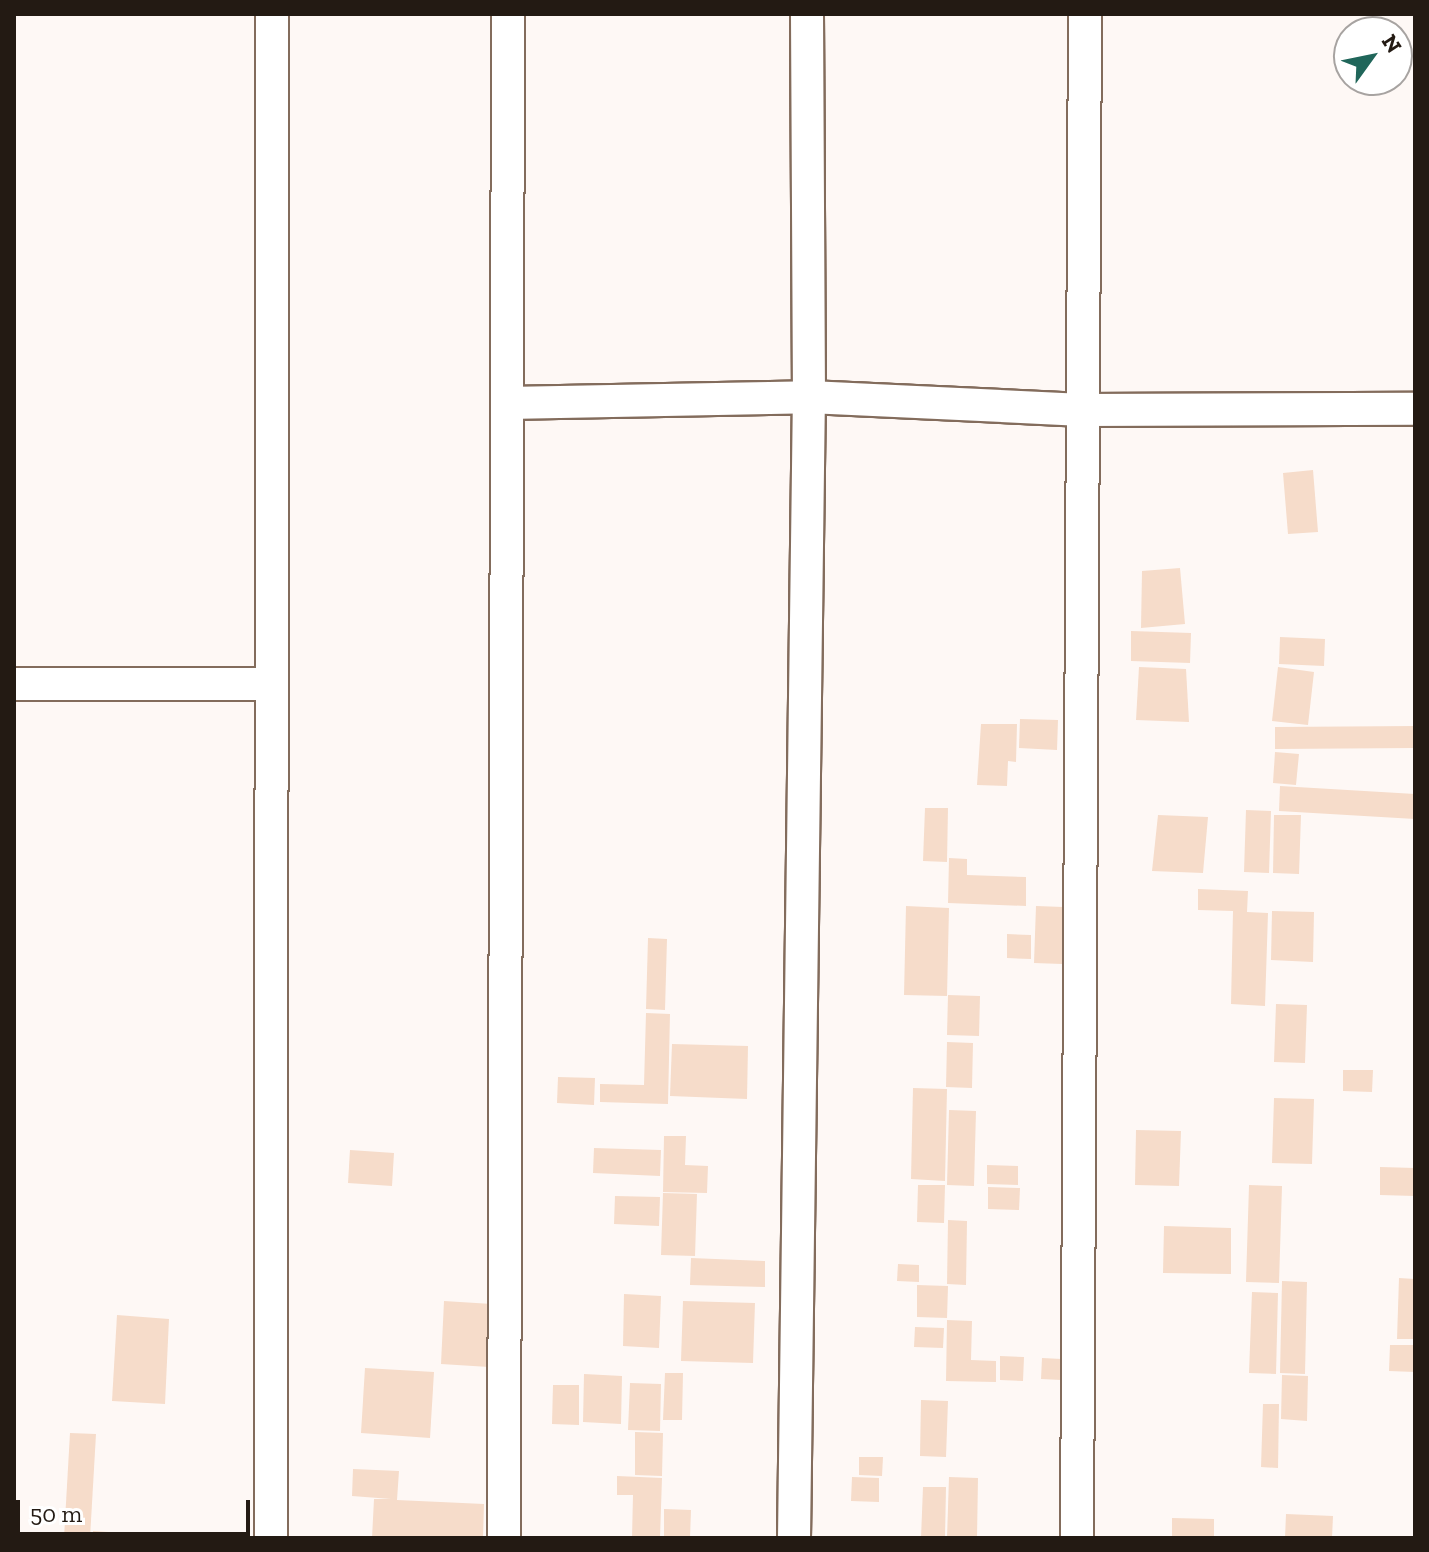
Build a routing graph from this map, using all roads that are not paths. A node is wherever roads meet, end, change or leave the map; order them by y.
1 (272, 14) edge
2 (508, 14) edge
3 (807, 14) edge
4 (1085, 14) edge
5 (809, 397) junction
6 (507, 403) junction
7 (1415, 409) edge
8 (1083, 410) junction
9 (14, 684) edge
10 (272, 684) junction
11 (271, 1538) edge
12 (504, 1538) edge
13 (794, 1538) edge
14 (1077, 1538) edge

1 - 10 street
2 - 6 street
3 - 5 street
4 - 8 street
5 - 6 street
5 - 8 street
5 - 13 street
6 - 12 street
7 - 8 street
8 - 14 street
9 - 10 street
10 - 11 street

